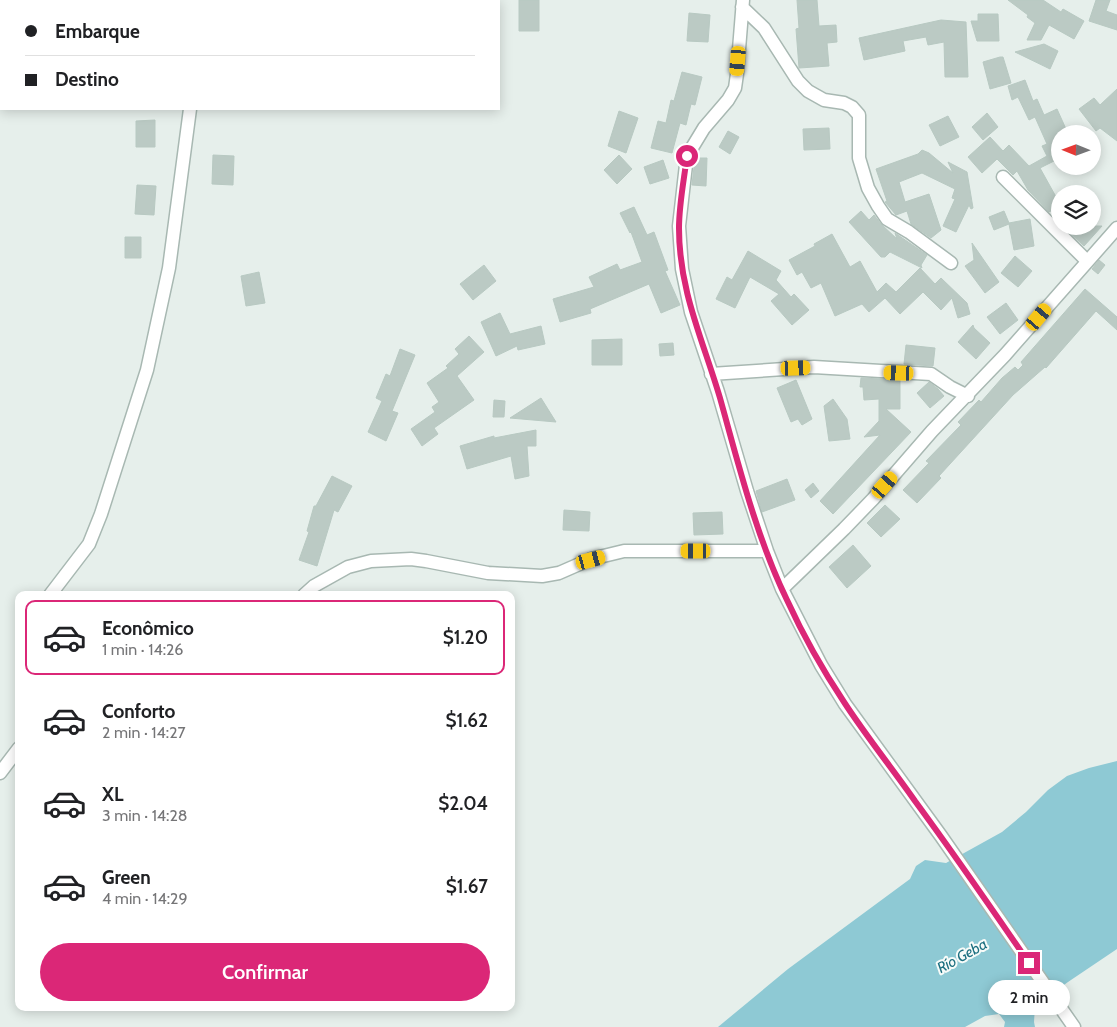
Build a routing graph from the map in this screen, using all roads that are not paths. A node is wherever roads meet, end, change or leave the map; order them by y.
1 (742, 4) edge
2 (190, 110) edge
3 (1002, 177) dead end
4 (1117, 228) edge
5 (1087, 261) junction
6 (952, 263) dead end
7 (711, 374) junction
8 (968, 396) junction
9 (767, 551) junction
10 (782, 589) junction
11 (53, 591) edge
12 (308, 591) edge
13 (15, 753) edge
14 (0, 774) edge
15 (1074, 1027) edge

1 - 6 street
1 - 7 street
2 - 11 street
3 - 5 street
4 - 5 street
5 - 8 street
7 - 8 street
7 - 9 street
8 - 10 street
9 - 10 street
9 - 12 street
10 - 15 street
13 - 14 street

